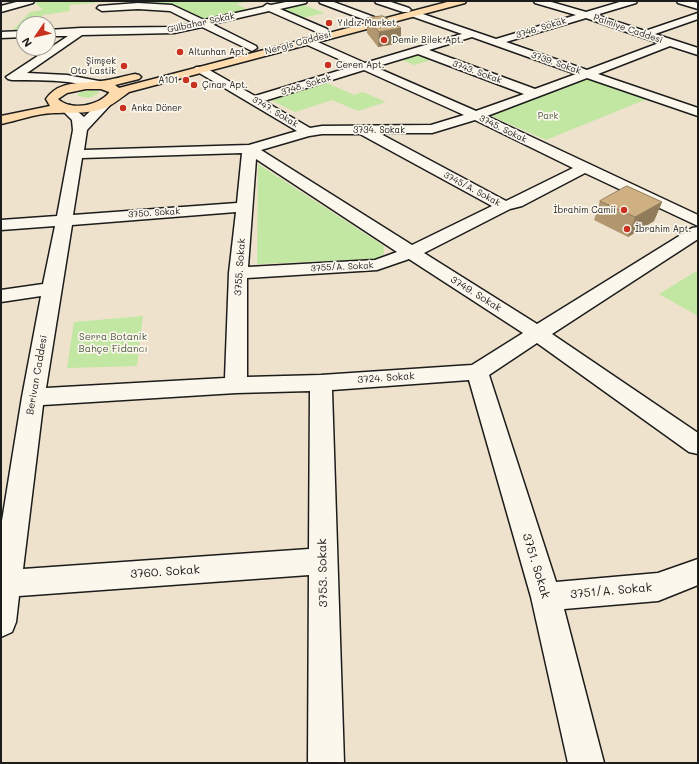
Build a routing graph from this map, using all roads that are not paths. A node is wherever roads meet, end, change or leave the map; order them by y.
1 (253, 1) edge
2 (304, 1) edge
3 (323, 1) edge
4 (379, 1) edge
5 (443, 1) edge
6 (462, 1) edge
7 (538, 1) edge
8 (545, 1) edge
9 (633, 1) edge
10 (681, 1) edge
11 (22, 2) edge
12 (697, 5) edge
13 (558, 6) junction
14 (270, 8) junction
15 (1, 9) edge
16 (100, 11) edge
17 (410, 12) junction
18 (586, 15) junction
19 (698, 16) edge
20 (371, 19) junction
21 (203, 24) junction
22 (323, 31) junction
23 (80, 32) junction
24 (56, 33) edge
25 (1, 34) edge
26 (16, 34) edge
27 (472, 34) junction
28 (644, 35) junction
29 (307, 41) junction
30 (497, 42) junction
31 (668, 43) junction
32 (698, 45) edge
33 (252, 48) junction
34 (683, 48) junction
35 (418, 50) junction
36 (698, 52) edge
37 (364, 67) junction
38 (200, 69) junction
39 (588, 74) junction
40 (1, 77) edge
41 (14, 77) junction
42 (100, 85) junction
43 (536, 94) junction
44 (55, 96) junction
45 (110, 100) junction
46 (255, 100) junction
47 (66, 108) junction
48 (1, 111) edge
49 (698, 112) edge
50 (476, 116) junction
51 (1, 120) edge
52 (362, 129) junction
53 (80, 130) junction
54 (308, 132) junction
55 (250, 149) junction
56 (77, 154) junction
57 (584, 168) junction
58 (504, 206) junction
59 (245, 207) junction
60 (63, 220) junction
61 (698, 221) edge
62 (1, 225) edge
63 (698, 232) edge
64 (410, 253) junction
65 (238, 272) junction
66 (52, 289) junction
67 (1, 296) edge
68 (538, 334) junction
69 (477, 372) junction
70 (321, 383) junction
71 (236, 385) junction
72 (33, 397) junction
73 (698, 445) edge
74 (323, 561) junction
75 (698, 572) edge
76 (7, 583) junction
77 (546, 597) junction
78 (1, 622) edge
79 (326, 763) edge
80 (586, 763) edge

1 - 14 street
2 - 14 street, Gülbahar Sokak
3 - 20 street
4 - 17 street, 3739. Sokak
5 - 17 main road, Nergis Caddesi
6 - 17 main road, Nergis Caddesi
7 - 13 street, Palmiye Caddesi
8 - 13 street, Palmiye Caddesi
9 - 18 street, 3746. Sokak
10 - 12 street
11 - 15 street
13 - 18 street, Palmiye Caddesi
14 - 21 street, Gülbahar Sokak
14 - 22 street
16 - 21 street
16 - 23 street
17 - 20 main road, Nergis Caddesi
17 - 27 street, 3739. Sokak
17 - 29 main road, Nergis Caddesi
18 - 28 street, Palmiye Caddesi
18 - 30 street, 3746. Sokak
19 - 28 street
20 - 22 main road, Nergis Caddesi
21 - 23 street, Gülbahar Sokak
21 - 33 street
22 - 33 main road, Nergis Caddesi
23 - 24 street, Gülbahar Sokak
23 - 41 street
25 - 26 street
27 - 30 street, 3739. Sokak
27 - 35 street, 3748. Sokak
28 - 31 street, Palmiye Caddesi
29 - 37 street, 3745. Sokak
29 - 38 main road, Nergis Caddesi
30 - 39 street, 3739. Sokak
31 - 34 street, Palmiye Caddesi
31 - 39 street, 3734. Sokak
32 - 34 street
33 - 42 main road, Nergis Caddesi
34 - 36 street, Palmiye Caddesi
35 - 37 street, 3748. Sokak
35 - 43 street, 3743. Sokak
37 - 46 street, 3748. Sokak
37 - 50 street, 3745. Sokak
38 - 45 main road, Nergis Caddesi
38 - 46 street, 3747. Sokak
39 - 43 street, 3734. Sokak
39 - 49 street, 3739. Sokak
40 - 41 street
41 - 42 street
41 - 44 street
42 - 44 main road, Nergis Caddesi
42 - 45 main road
43 - 50 street, 3734. Sokak
44 - 47 main road
44 - 48 main road
45 - 47 main road, Nergis Caddesi
45 - 53 street
46 - 54 street, 3747. Sokak
47 - 51 main road
47 - 53 street
50 - 52 street, 3734. Sokak
50 - 57 street, 3745. Sokak
52 - 54 street, 3734. Sokak
52 - 58 street, 3745/A. Sokak
53 - 56 street, Berivan Caddesi
54 - 55 street, 3734. Sokak
55 - 56 street, 3734. Sokak
55 - 59 street, 3755. Sokak
55 - 64 street, 3749. Sokak
56 - 60 street, Berivan Caddesi
57 - 58 street, 3745/A. Sokak
57 - 61 street, 3745. Sokak
58 - 64 street, 3755/A. Sokak
59 - 60 street, 3750. Sokak
59 - 65 street, 3755. Sokak
60 - 62 street, 3750. Sokak
60 - 66 street, Berivan Caddesi
63 - 68 street, 3724. Sokak
64 - 65 street, 3755/A. Sokak
64 - 68 street, 3749. Sokak
65 - 71 street, 3755. Sokak
66 - 67 street
66 - 72 street, Berivan Caddesi
68 - 69 street, 3724. Sokak
68 - 73 street, 3749. Sokak
69 - 70 street, 3724. Sokak
69 - 77 street, 3751. Sokak
70 - 71 street, 3724. Sokak
70 - 74 street, 3753. Sokak
71 - 72 street, 3724. Sokak
72 - 76 street, Berivan Caddesi
74 - 76 street, 3760. Sokak
74 - 79 street, 3753. Sokak
75 - 77 street, 3751/A. Sokak
76 - 78 street, Berivan Caddesi
77 - 80 street, 3751. Sokak

